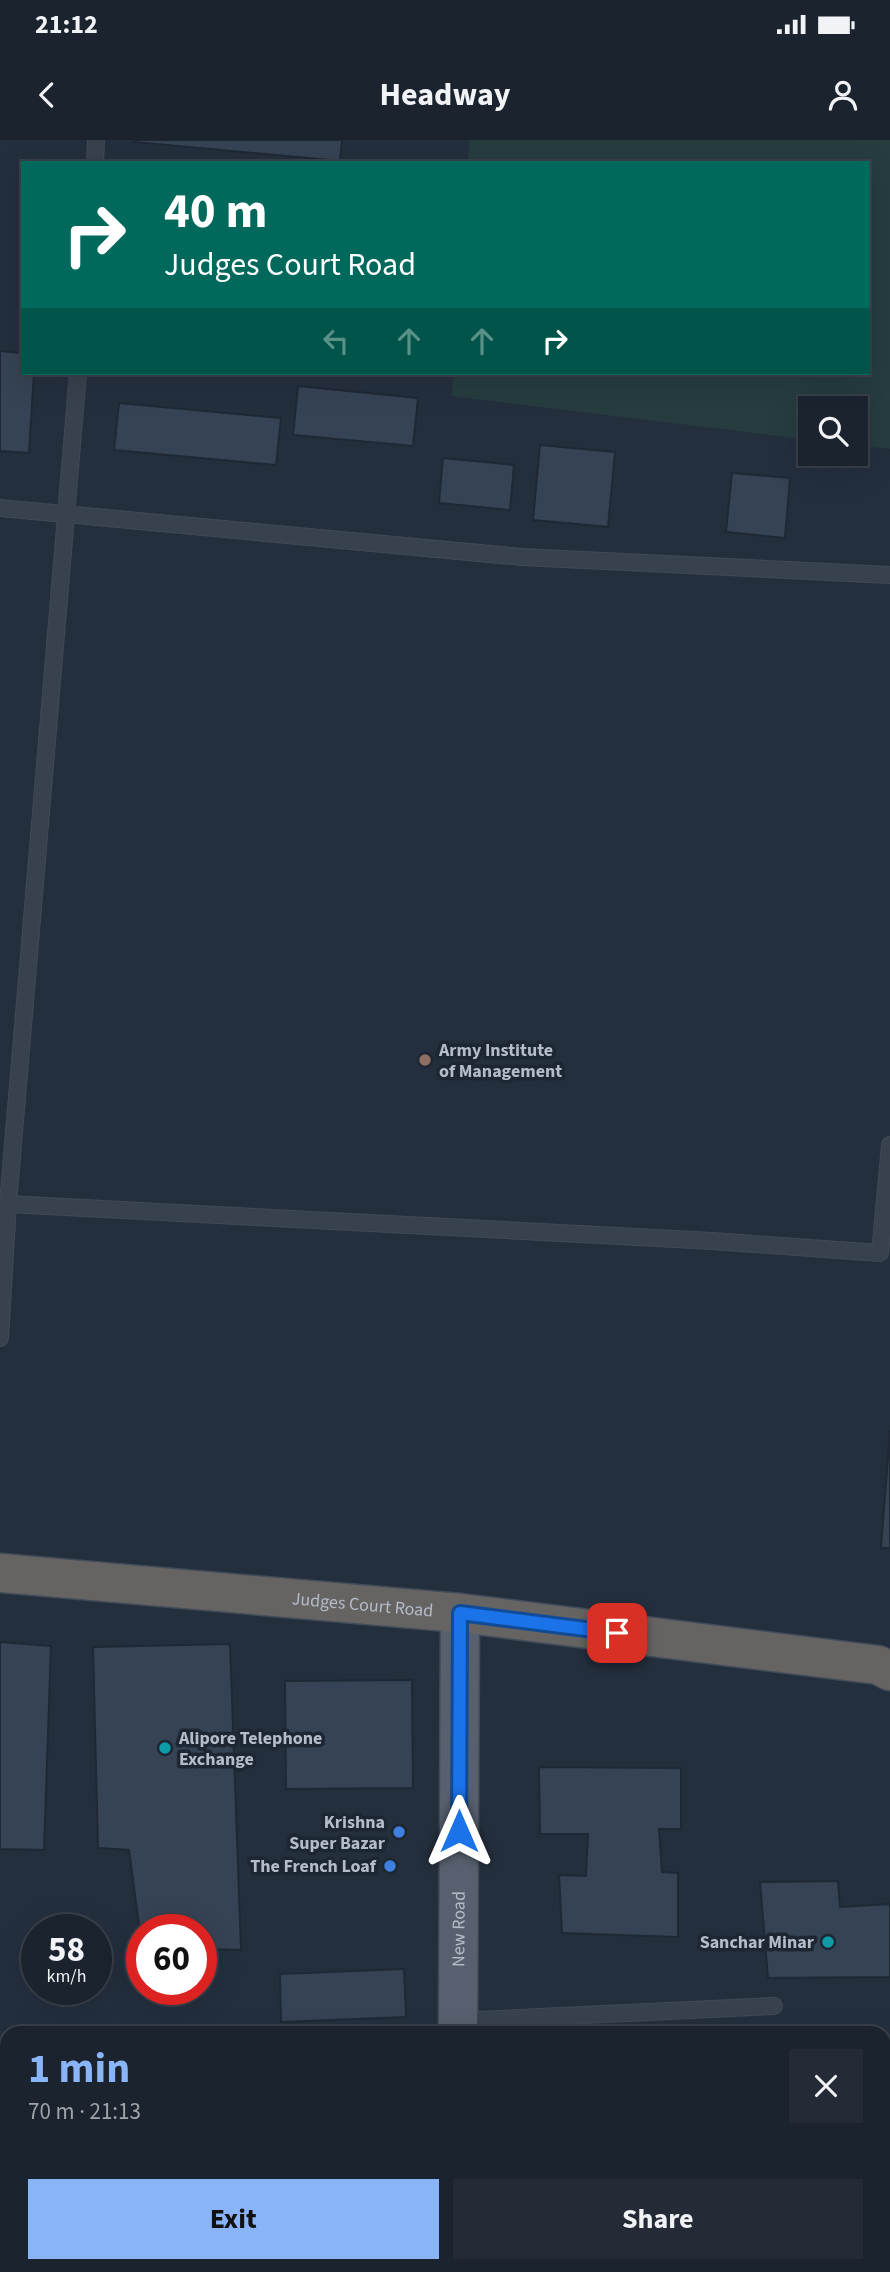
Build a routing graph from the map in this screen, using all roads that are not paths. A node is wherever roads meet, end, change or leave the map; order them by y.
1 (96, 140) edge
2 (95, 161) edge
3 (78, 375) edge
4 (0, 508) edge
5 (65, 514) junction
6 (890, 575) edge
7 (890, 1145) edge
8 (4, 1204) edge
9 (0, 1338) edge
10 (0, 1573) edge
11 (460, 1613) junction
12 (890, 1671) edge
13 (774, 2006) dead end
14 (458, 2026) edge
15 (473, 2026) edge

1 - 2 lane
3 - 5 lane
4 - 5 lane
5 - 6 lane
5 - 8 lane
7 - 8 lane
8 - 9 lane
10 - 11 highway, Judges Court Road
11 - 12 highway, Judges Court Road
11 - 14 main road, New Road
13 - 15 lane

